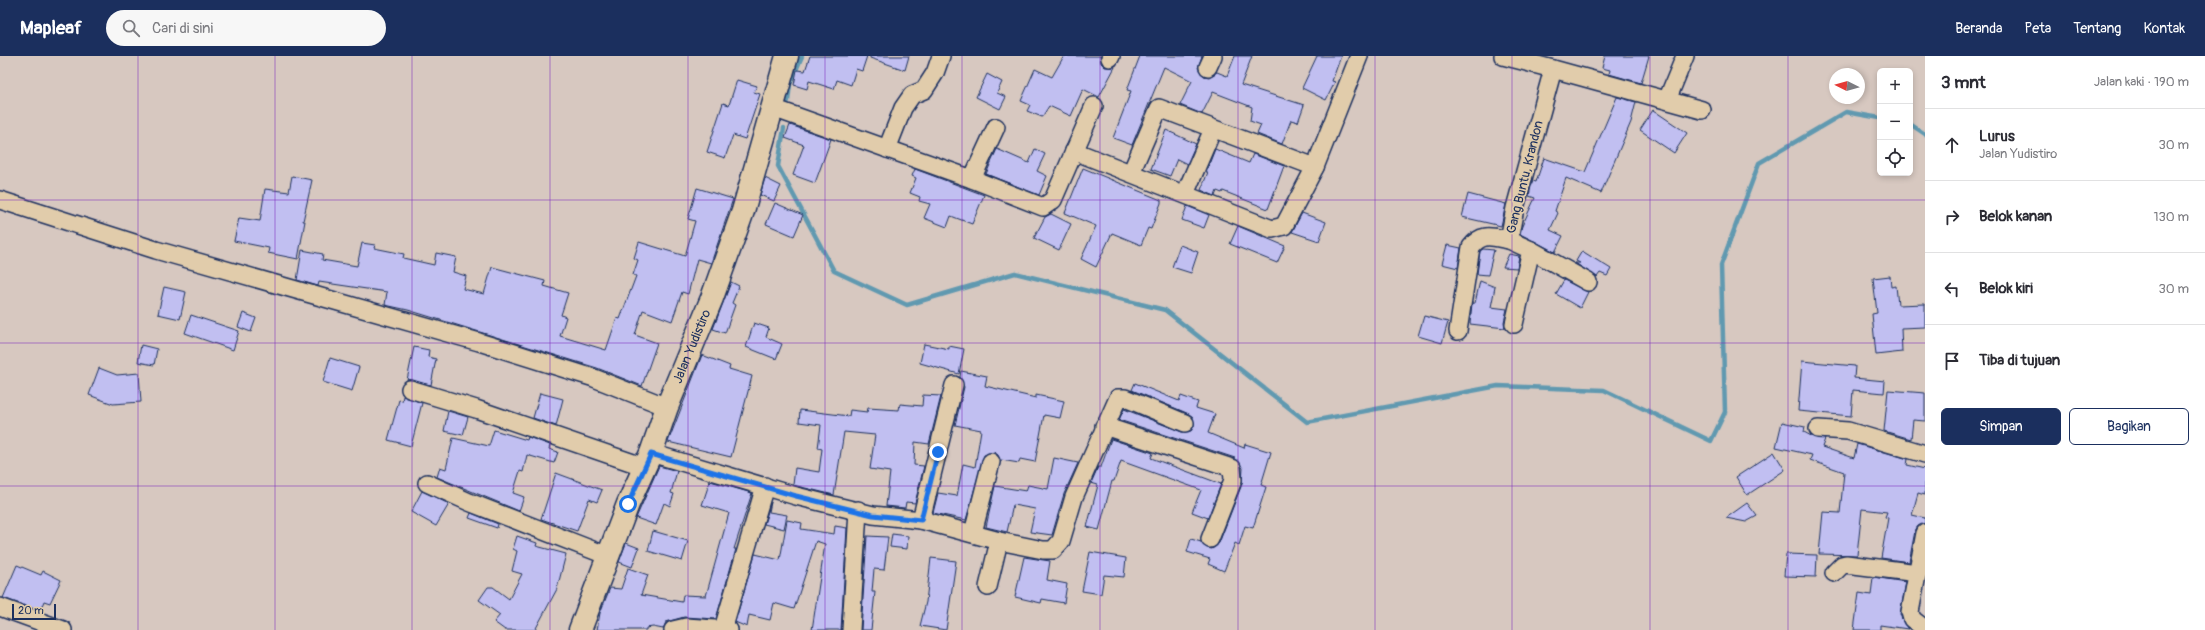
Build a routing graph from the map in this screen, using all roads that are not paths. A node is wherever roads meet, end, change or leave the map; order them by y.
1 (787, 56) edge
2 (941, 56) edge
3 (1359, 56) edge
4 (1503, 56) edge
5 (1685, 56) edge
6 (1553, 69) junction
7 (1667, 100) junction
8 (1094, 106) dead end
9 (773, 108) junction
10 (1702, 110) dead end
11 (996, 127) dead end
12 (1213, 129) junction
13 (887, 149) junction
14 (1074, 151) junction
15 (1315, 167) junction
16 (1131, 173) junction
17 (972, 179) junction
18 (1185, 194) junction
19 (0, 200) edge
20 (1509, 240) junction
21 (1531, 250) junction
22 (1588, 282) dead end
23 (1514, 324) dead end
24 (1458, 332) dead end
25 (954, 385) dead end
26 (410, 389) dead end
27 (667, 407) junction
28 (1185, 423) dead end
29 (1104, 426) junction
30 (1818, 429) dead end
31 (1925, 454) edge
32 (648, 460) junction
33 (991, 462) dead end
34 (427, 483) dead end
35 (765, 486) junction
36 (858, 510) junction
37 (921, 520) junction
38 (973, 533) junction
39 (1925, 533) edge
40 (1210, 539) dead end
41 (999, 541) junction
42 (608, 556) junction
43 (1834, 573) dead end
44 (1918, 573) junction
45 (988, 587) dead end
46 (0, 607) edge
47 (1925, 629) edge
48 (63, 630) edge
49 (580, 630) edge
50 (673, 630) edge
51 (726, 630) edge
52 (851, 630) edge

1 - 9 street, Jalan Yudistiro
2 - 13 street
3 - 15 street
4 - 6 street
5 - 7 street
6 - 7 street
6 - 20 street, Gang Buntu, Krandon
7 - 10 street
8 - 14 street
9 - 13 street
9 - 27 street, Jalan Yudistiro
11 - 17 street
12 - 15 street
12 - 16 street
12 - 18 street
13 - 17 street
14 - 16 street
14 - 17 street
15 - 18 street
16 - 18 street
19 - 27 street
20 - 21 street, Gang Buntu, Krandon
20 - 24 street
21 - 22 street, Gang Buntu, Krandon
21 - 23 street
25 - 37 street
26 - 32 street
27 - 32 street, Jalan Yudistiro
28 - 29 street
29 - 40 street
29 - 41 street
30 - 31 street
32 - 35 street
32 - 42 street, Jalan Yudistiro
33 - 38 street
34 - 42 street
35 - 36 street
35 - 51 street
36 - 37 street
36 - 52 street
37 - 38 street
38 - 41 street
39 - 44 street
41 - 45 street
42 - 49 street, Jalan Yudistiro
43 - 44 street
44 - 47 street
46 - 48 street
50 - 51 street

